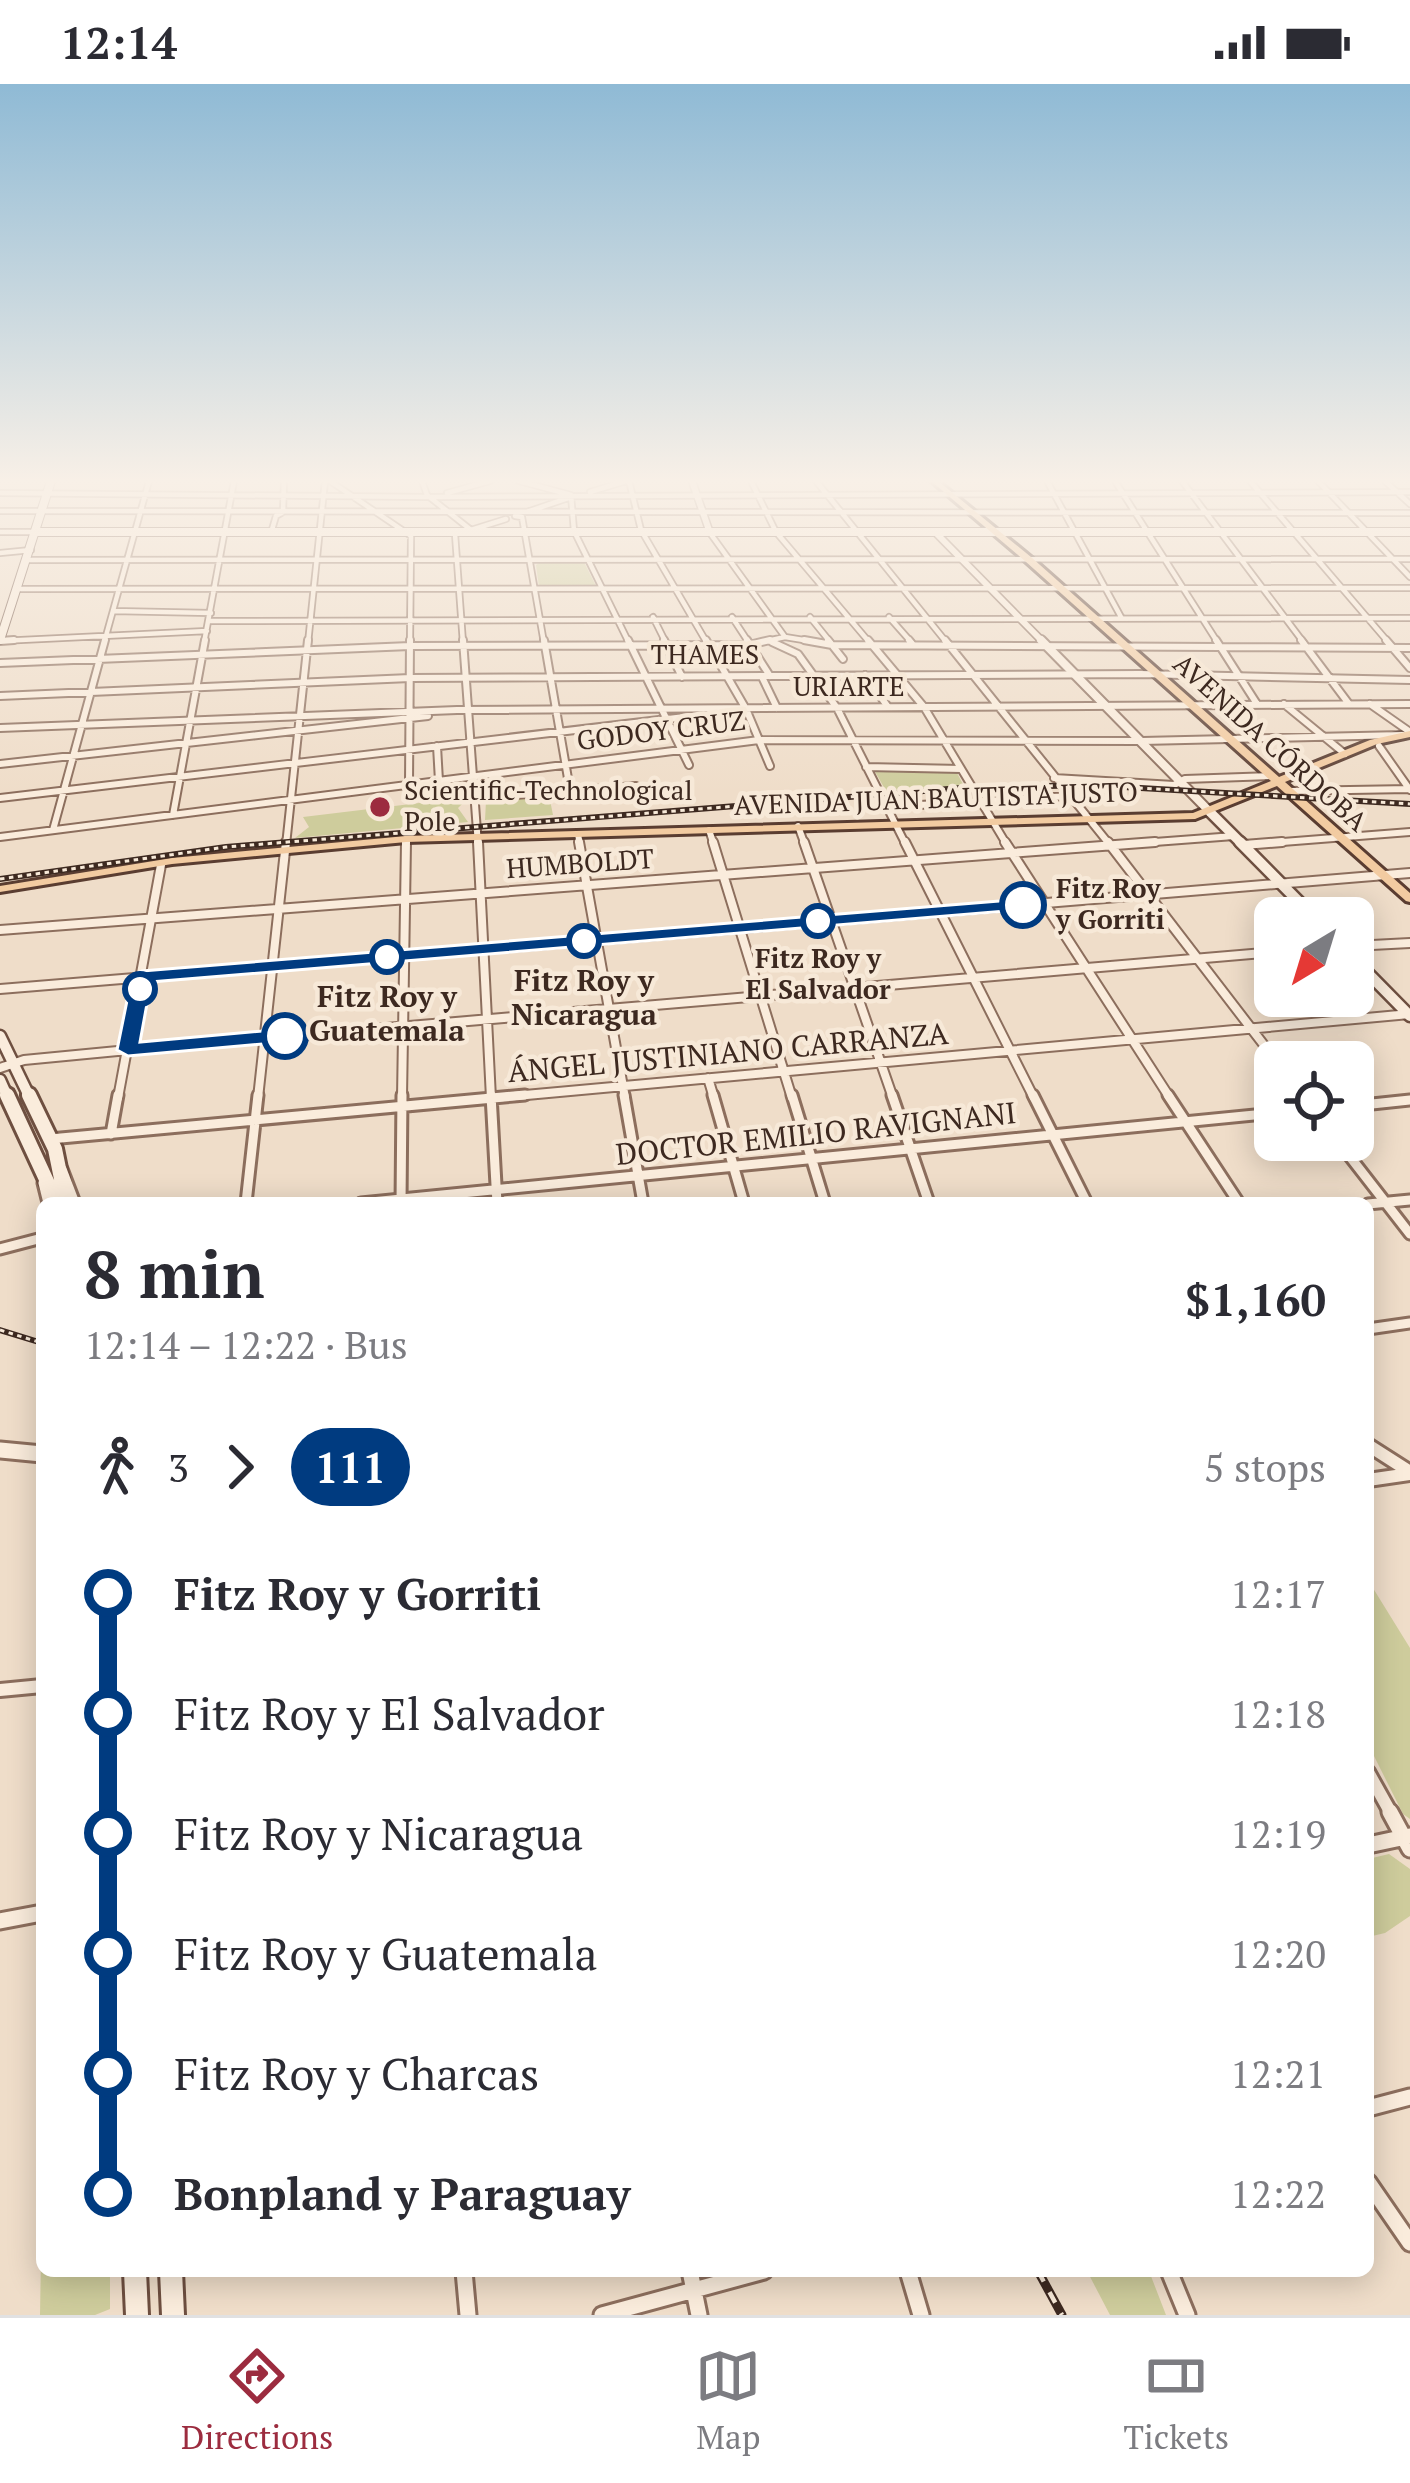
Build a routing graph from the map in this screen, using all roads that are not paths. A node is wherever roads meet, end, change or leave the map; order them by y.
1 (18, 585) edge
2 (121, 585) edge
3 (216, 585) edge
4 (313, 585) edge
5 (410, 585) edge
6 (459, 585) edge
7 (534, 585) edge
8 (600, 585) edge
9 (674, 585) edge
10 (748, 585) edge
11 (823, 585) edge
12 (901, 585) edge
13 (1057, 585) edge
14 (1260, 585) edge
15 (1339, 585) edge
16 (991, 587) junction
17 (1103, 587) junction
18 (1181, 587) junction
19 (826, 588) junction
20 (903, 588) junction
21 (1060, 588) junction
22 (1262, 588) junction
23 (1341, 588) junction
24 (1410, 588) edge
25 (17, 589) junction
26 (120, 589) junction
27 (602, 589) junction
28 (676, 589) junction
29 (751, 589) junction
30 (215, 590) junction
31 (313, 590) junction
32 (410, 590) junction
33 (459, 590) junction
34 (535, 590) junction
35 (113, 611) junction
36 (210, 617) junction
37 (410, 617) junction
38 (461, 617) junction
39 (539, 617) junction
40 (616, 617) junction
41 (653, 617) junction
42 (692, 617) junction
43 (732, 617) junction
44 (772, 617) junction
45 (810, 617) junction
46 (848, 617) junction
47 (888, 617) junction
48 (926, 617) junction
49 (1022, 617) junction
50 (1094, 617) junction
51 (1121, 617) junction
52 (1201, 617) junction
53 (1283, 617) junction
54 (310, 618) junction
55 (1367, 618) junction
56 (1410, 618) edge
57 (208, 631) junction
58 (107, 636) junction
59 (784, 637) junction
60 (0, 640) edge
61 (772, 641) junction
62 (913, 644) junction
63 (1123, 644) junction
64 (544, 645) junction
65 (630, 645) junction
66 (668, 645) junction
67 (709, 645) junction
68 (749, 645) junction
69 (832, 645) junction
70 (872, 645) junction
71 (950, 645) junction
72 (1050, 645) junction
73 (410, 646) junction
74 (464, 646) junction
75 (1220, 646) junction
76 (1306, 646) junction
77 (1394, 648) junction
78 (1410, 648) edge
79 (307, 650) junction
80 (202, 654) junction
81 (100, 658) junction
82 (843, 659) dead end
83 (0, 663) edge
84 (1410, 668) edge
85 (1080, 674) junction
86 (1156, 674) junction
87 (865, 675) junction
88 (898, 675) junction
89 (974, 675) junction
90 (646, 676) junction
91 (682, 676) junction
92 (727, 676) junction
93 (766, 676) junction
94 (814, 676) junction
95 (1240, 676) junction
96 (550, 677) junction
97 (466, 678) junction
98 (1330, 678) junction
99 (410, 679) junction
100 (1410, 680) edge
101 (305, 683) junction
102 (196, 687) junction
103 (91, 692) junction
104 (0, 696) edge
105 (1190, 704) junction
106 (1257, 704) junction
107 (1283, 704) junction
108 (1349, 704) junction
109 (1370, 704) junction
110 (1410, 704) edge
111 (888, 707) junction
112 (924, 707) junction
113 (998, 707) junction
114 (1111, 707) junction
115 (777, 708) junction
116 (837, 708) junction
117 (662, 709) junction
118 (742, 709) junction
119 (469, 710) junction
120 (556, 710) junction
121 (408, 714) junction
122 (302, 715) junction
123 (190, 719) junction
124 (667, 719) junction
125 (82, 724) junction
126 (0, 728) edge
127 (300, 730) junction
128 (560, 732) junction
129 (1408, 735) edge
130 (1323, 737) junction
131 (1230, 739) junction
132 (759, 740) junction
133 (854, 740) junction
134 (946, 741) junction
135 (1142, 741) junction
136 (470, 742) junction
137 (1028, 742) junction
138 (186, 743) junction
139 (437, 746) junction
140 (1379, 746) junction
141 (408, 749) junction
142 (682, 750) junction
143 (1345, 754) junction
144 (74, 755) junction
145 (620, 758) junction
146 (297, 763) junction
147 (0, 764) edge
148 (566, 764) junction
149 (689, 765) dead end
150 (770, 766) dead end
151 (866, 767) junction
152 (961, 770) junction
153 (472, 776) junction
154 (180, 777) junction
155 (1054, 778) junction
156 (1308, 778) junction
157 (439, 781) junction
158 (1180, 782) junction
159 (409, 784) junction
160 (1281, 785) junction
161 (1410, 789) edge
162 (64, 790) junction
163 (570, 790) junction
164 (1318, 793) junction
165 (1070, 796) junction
166 (0, 798) edge
167 (475, 798) junction
168 (294, 800) junction
169 (979, 801) junction
170 (887, 807) junction
171 (1212, 814) junction
172 (173, 815) junction
173 (1089, 821) junction
174 (991, 823) junction
175 (896, 827) junction
176 (799, 829) junction
177 (53, 830) junction
178 (709, 832) junction
179 (1410, 832) edge
180 (1340, 836) junction
181 (0, 837) edge
182 (578, 837) junction
183 (476, 840) junction
184 (1239, 841) junction
185 (406, 843) junction
186 (1110, 845) junction
187 (285, 852) junction
188 (1010, 852) junction
189 (913, 860) junction
190 (161, 865) junction
191 (814, 868) junction
192 (1410, 873) edge
193 (1381, 874) junction
194 (721, 875) junction
195 (586, 884) junction
196 (1282, 885) junction
197 (0, 889) edge
198 (479, 892) junction
199 (1146, 895) junction
200 (1294, 897) edge
201 (405, 898) junction
202 (1410, 899) edge
203 (1042, 904) junction
204 (277, 908) junction
205 (938, 912) junction
206 (152, 917) junction
207 (830, 920) junction
208 (737, 928) junction
209 (0, 930) edge
210 (597, 940) junction
211 (1410, 943) edge
212 (1374, 945) edge
213 (484, 950) junction
214 (1254, 954) edge
215 (405, 956) junction
216 (1198, 958) junction
217 (273, 966) junction
218 (1083, 968) junction
219 (142, 976) junction
220 (973, 976) junction
221 (1374, 979) edge
222 (853, 987) junction
223 (0, 989) edge
224 (759, 996) junction
225 (610, 1008) junction
226 (1409, 1015) edge
227 (487, 1019) junction
228 (405, 1027) junction
229 (1252, 1029) junction
230 (0, 1036) edge
231 (264, 1038) junction
232 (1130, 1040) junction
233 (1261, 1041) edge
234 (128, 1050) junction
235 (1010, 1051) junction
236 (880, 1063) junction
237 (7, 1066) edge
238 (783, 1072) junction
239 (708, 1078) junction
240 (0, 1080) edge
241 (623, 1087) junction
242 (491, 1098) junction
243 (10, 1100) junction
244 (1410, 1100) edge
245 (1374, 1104) edge
246 (402, 1107) junction
247 (1254, 1115) edge
248 (255, 1120) junction
249 (1185, 1122) junction
250 (111, 1134) junction
251 (1052, 1136) junction
252 (50, 1139) junction
253 (909, 1149) junction
254 (810, 1158) junction
255 (1353, 1161) edge
256 (40, 1166) junction
257 (733, 1167) junction
258 (637, 1175) junction
259 (496, 1190) junction
260 (47, 1197) edge
261 (55, 1197) edge
262 (69, 1197) edge
263 (247, 1197) edge
264 (401, 1197) edge
265 (436, 1197) edge
266 (497, 1197) edge
267 (642, 1197) edge
268 (743, 1197) edge
269 (823, 1197) edge
270 (926, 1197) edge
271 (1084, 1197) edge
272 (1235, 1197) edge
273 (1410, 1200) edge
274 (1385, 1202) junction
275 (1374, 1203) edge
276 (1410, 1234) edge
277 (36, 1240) edge
278 (0, 1249) edge
279 (1410, 1323) edge
280 (1374, 1328) edge
281 (1374, 1449) edge
282 (0, 1450) edge
283 (36, 1453) edge
284 (1410, 1473) edge
285 (1374, 1479) edge
286 (36, 1687) edge
287 (0, 1690) edge
288 (1374, 1782) edge
289 (1408, 1841) edge
290 (1374, 1844) edge
291 (36, 1914) edge
292 (0, 1921) edge
293 (1410, 2097) edge
294 (1374, 2106) edge
295 (1374, 2191) edge
296 (1410, 2243) edge
297 (135, 2277) edge
298 (171, 2277) edge
299 (465, 2277) edge
300 (910, 2277) edge
301 (1171, 2277) edge
302 (692, 2280) edge
303 (137, 2315) edge
304 (173, 2315) edge
305 (468, 2315) edge
306 (602, 2315) edge
307 (699, 2315) edge
308 (921, 2315) edge
309 (1187, 2315) edge

1 - 25 main road
2 - 26 street
3 - 30 street
4 - 31 street
5 - 32 street
6 - 33 street
7 - 34 street
8 - 27 street
9 - 28 street
10 - 29 street
11 - 19 street
12 - 20 street
13 - 21 main road, AVENIDA CÓRDOBA
14 - 22 street
15 - 23 street
16 - 20 street
16 - 21 street
16 - 49 street
17 - 18 street
17 - 21 street
17 - 51 street
18 - 22 street
18 - 52 street
19 - 20 street
19 - 29 street
19 - 46 street
20 - 48 street
21 - 50 main road, AVENIDA CÓRDOBA
22 - 23 street
22 - 53 street
23 - 24 street
23 - 55 street
25 - 26 street
25 - 60 main road
26 - 30 street
26 - 35 street
27 - 28 street
27 - 34 street
27 - 40 street
28 - 29 street
28 - 42 street
29 - 44 street
30 - 31 street
30 - 36 street
31 - 32 street
31 - 54 street
32 - 33 street
32 - 37 street
33 - 34 street
33 - 38 street
34 - 39 street
35 - 36 street
35 - 58 street
36 - 54 street
36 - 57 street
37 - 38 street
37 - 54 street
37 - 73 street
38 - 39 street
38 - 74 street
39 - 40 street
39 - 64 street
40 - 41 street
40 - 65 street
41 - 42 street
41 - 66 street
42 - 43 street
42 - 67 street
43 - 44 street
43 - 68 street
44 - 45 street
44 - 59 street
45 - 46 street
45 - 69 street
46 - 47 street
46 - 70 street
47 - 48 street
47 - 62 street
48 - 49 street
48 - 71 street
49 - 50 street
49 - 72 street
50 - 51 street
50 - 63 main road, AVENIDA CÓRDOBA
51 - 52 street
52 - 53 street
52 - 75 street
53 - 55 street
53 - 76 street
54 - 79 street
55 - 56 street
55 - 77 street
57 - 58 street
57 - 80 street
58 - 60 street
58 - 81 street
59 - 61 street
59 - 69 street
61 - 68 street
61 - 94 street
62 - 70 street
62 - 71 street
63 - 72 street
63 - 75 street
63 - 86 main road, AVENIDA CÓRDOBA
64 - 65 street
64 - 74 street
64 - 96 street
65 - 66 street
65 - 90 street
66 - 67 street
66 - 91 street
67 - 68 street
67 - 92 street
68 - 93 street
69 - 70 street
69 - 82 street
70 - 88 street
71 - 72 street
71 - 89 street
72 - 85 street
73 - 74 street
73 - 79 street
73 - 99 street
74 - 97 street
75 - 76 street
75 - 95 street
76 - 77 street
76 - 98 street
77 - 78 street
77 - 84 street
79 - 80 street
79 - 101 street
80 - 81 street
80 - 102 street
81 - 83 street
81 - 103 street
85 - 86 street, THAMES
85 - 89 street, THAMES
85 - 114 street
86 - 95 street, THAMES
86 - 105 main road, AVENIDA CÓRDOBA
87 - 88 street, THAMES
87 - 94 street, THAMES
87 - 111 street
88 - 89 street, THAMES
88 - 112 street
89 - 113 street
90 - 91 street, THAMES
90 - 96 street, THAMES
90 - 117 street
91 - 92 street, THAMES
92 - 93 street, THAMES
92 - 118 street
93 - 94 street, THAMES
93 - 115 street
94 - 116 street
95 - 98 street, THAMES
95 - 106 street
96 - 97 street, THAMES
96 - 120 street
97 - 99 street, THAMES
97 - 119 street
98 - 100 street, THAMES
98 - 108 street
99 - 101 street, THAMES
99 - 121 street
101 - 102 street, THAMES
101 - 122 street
102 - 103 street, THAMES
102 - 123 street
103 - 104 street, THAMES
103 - 125 street
105 - 106 street, URIARTE
105 - 114 street, URIARTE
105 - 131 main road, AVENIDA CÓRDOBA
106 - 107 street, URIARTE
107 - 108 street, URIARTE
107 - 130 street
108 - 109 street, URIARTE
109 - 110 street, URIARTE
109 - 129 street
111 - 112 street, URIARTE
111 - 116 street, URIARTE
112 - 113 street, URIARTE
112 - 134 street
113 - 114 street, URIARTE
113 - 137 street
114 - 135 street
115 - 116 street, URIARTE
115 - 118 street, URIARTE
116 - 133 street
117 - 118 street, URIARTE
117 - 120 street, URIARTE
117 - 124 street
118 - 124 street
118 - 132 street
119 - 120 street, URIARTE
119 - 121 street, URIARTE
119 - 136 street
120 - 128 street
121 - 122 street
121 - 127 street
121 - 141 street
122 - 123 street
122 - 127 street
123 - 125 street
123 - 138 street
124 - 128 street
124 - 142 street
125 - 126 street
125 - 144 street
127 - 138 street
127 - 146 street
128 - 136 street
128 - 148 street
129 - 130 street, GODOY CRUZ
129 - 140 main road, AVENIDA JUAN BAUTISTA JUSTO
129 - 143 main road, AVENIDA JUAN BAUTISTA JUSTO
130 - 131 street, GODOY CRUZ
130 - 143 street
131 - 135 street, GODOY CRUZ
131 - 160 main road, AVENIDA CÓRDOBA
132 - 133 street, GODOY CRUZ
132 - 142 street, GODOY CRUZ
132 - 150 street
133 - 134 street, GODOY CRUZ
133 - 151 street
134 - 137 street, GODOY CRUZ
134 - 152 street
135 - 137 street, GODOY CRUZ
135 - 158 street
136 - 139 street
136 - 153 street
137 - 155 street
138 - 144 street
138 - 154 street
139 - 141 street
139 - 157 street
140 - 156 main road, AVENIDA JUAN BAUTISTA JUSTO
140 - 161 street
141 - 146 street
141 - 159 street
142 - 145 street, GODOY CRUZ
142 - 149 street
143 - 160 main road, AVENIDA JUAN BAUTISTA JUSTO
144 - 147 street
144 - 162 street
145 - 148 street, GODOY CRUZ
145 - 163 street
146 - 154 street
146 - 168 street
148 - 153 street, GODOY CRUZ
148 - 163 street
151 - 152 street
151 - 170 street
152 - 169 street
153 - 157 street, GODOY CRUZ
153 - 167 street
154 - 162 street
154 - 172 street
155 - 158 street
155 - 165 street
156 - 160 main road, AVENIDA JUAN BAUTISTA JUSTO
156 - 164 street
157 - 159 street, GODOY CRUZ
158 - 160 street
158 - 171 street
159 - 168 street, GODOY CRUZ
160 - 164 street
160 - 171 main road, AVENIDA JUAN BAUTISTA JUSTO
160 - 180 main road, AVENIDA CÓRDOBA
161 - 164 street
162 - 166 street
162 - 177 street
163 - 167 street
165 - 169 street
165 - 173 street
167 - 183 street
168 - 172 street, GODOY CRUZ
168 - 187 street
169 - 170 street
169 - 174 street
170 - 175 street
171 - 173 main road, AVENIDA JUAN BAUTISTA JUSTO
171 - 184 main road
172 - 177 street, GODOY CRUZ
173 - 174 main road, AVENIDA JUAN BAUTISTA JUSTO
173 - 186 street
174 - 175 main road, AVENIDA JUAN BAUTISTA JUSTO
174 - 188 street
175 - 176 main road, AVENIDA JUAN BAUTISTA JUSTO
175 - 189 street
176 - 178 main road, AVENIDA JUAN BAUTISTA JUSTO
176 - 191 street
177 - 181 street, GODOY CRUZ
178 - 182 main road, AVENIDA JUAN BAUTISTA JUSTO
178 - 194 street
179 - 180 street, HUMBOLDT
180 - 184 street, HUMBOLDT
180 - 193 main road, AVENIDA CÓRDOBA
182 - 183 main road, AVENIDA JUAN BAUTISTA JUSTO
182 - 195 street
183 - 185 main road, AVENIDA JUAN BAUTISTA JUSTO
183 - 198 street
184 - 186 street, HUMBOLDT
184 - 196 main road
185 - 187 main road, AVENIDA JUAN BAUTISTA JUSTO
185 - 201 street
186 - 188 street, HUMBOLDT
186 - 199 street
187 - 190 main road, AVENIDA JUAN BAUTISTA JUSTO
187 - 204 street
188 - 189 street, HUMBOLDT
188 - 203 street
189 - 191 street, HUMBOLDT
189 - 205 street
190 - 197 main road, AVENIDA JUAN BAUTISTA JUSTO
190 - 206 street
191 - 194 street, HUMBOLDT
191 - 207 street
192 - 193 street
193 - 196 street
193 - 202 main road, AVENIDA CÓRDOBA
194 - 195 street, HUMBOLDT
194 - 208 street
195 - 198 street, HUMBOLDT
195 - 210 street
196 - 199 street
196 - 200 main road
198 - 201 street, HUMBOLDT
198 - 213 street
199 - 203 street
199 - 216 street
201 - 204 street, HUMBOLDT
201 - 215 street
203 - 205 street
203 - 218 street
204 - 206 street, HUMBOLDT
204 - 217 street
205 - 207 street
205 - 220 street
206 - 209 street, HUMBOLDT
206 - 219 street
207 - 208 street
207 - 222 street
208 - 210 street
208 - 224 street
210 - 213 street
210 - 225 street
211 - 212 street
213 - 215 street
213 - 227 street
214 - 216 street
215 - 217 street
215 - 228 street
216 - 218 street
216 - 229 street
217 - 219 street
217 - 231 street
218 - 220 street
218 - 232 street
219 - 223 street
219 - 234 street
220 - 222 street
220 - 235 street
221 - 226 main road
222 - 224 street
222 - 236 street
224 - 225 street
224 - 238 street
225 - 227 street
225 - 241 street
226 - 229 street, ÁNGEL JUSTINIANO CARRANZA
227 - 228 street
227 - 242 street
228 - 231 street
228 - 246 street
229 - 232 street, ÁNGEL JUSTINIANO CARRANZA
229 - 233 street
230 - 237 main road
231 - 234 street
231 - 248 street
232 - 235 street, ÁNGEL JUSTINIANO CARRANZA
232 - 249 street
234 - 237 street
234 - 250 street
235 - 236 street, ÁNGEL JUSTINIANO CARRANZA
235 - 251 street
236 - 238 street, ÁNGEL JUSTINIANO CARRANZA
236 - 253 street
237 - 252 main road
238 - 239 street, ÁNGEL JUSTINIANO CARRANZA
238 - 254 street
239 - 241 street, ÁNGEL JUSTINIANO CARRANZA
239 - 257 street
240 - 243 main road
241 - 242 street, ÁNGEL JUSTINIANO CARRANZA
241 - 258 street
242 - 246 street, ÁNGEL JUSTINIANO CARRANZA
242 - 259 street
243 - 252 main road
243 - 256 main road
244 - 245 street
246 - 248 street, ÁNGEL JUSTINIANO CARRANZA
246 - 264 street
247 - 249 street, DOCTOR EMILIO RAVIGNANI
248 - 250 street, ÁNGEL JUSTINIANO CARRANZA
248 - 263 street
249 - 251 street, DOCTOR EMILIO RAVIGNANI
249 - 272 street
250 - 252 street, ÁNGEL JUSTINIANO CARRANZA
251 - 253 street, DOCTOR EMILIO RAVIGNANI
251 - 271 street
252 - 262 main road
253 - 254 street, DOCTOR EMILIO RAVIGNANI
253 - 270 street
254 - 257 street, DOCTOR EMILIO RAVIGNANI
254 - 269 street
255 - 274 street
256 - 260 street
256 - 261 main road
257 - 258 street, DOCTOR EMILIO RAVIGNANI
257 - 268 street
258 - 259 street, DOCTOR EMILIO RAVIGNANI
258 - 267 street
259 - 265 street, DOCTOR EMILIO RAVIGNANI
259 - 266 street
273 - 274 street
274 - 275 street
274 - 276 street
277 - 278 street
279 - 280 street
281 - 284 street
282 - 283 street
284 - 285 street
286 - 287 street
288 - 289 street
289 - 290 street
291 - 292 street
293 - 294 street
295 - 296 street
297 - 303 main road
298 - 304 main road
299 - 305 street
300 - 308 street
301 - 309 street
302 - 306 street
302 - 307 street

